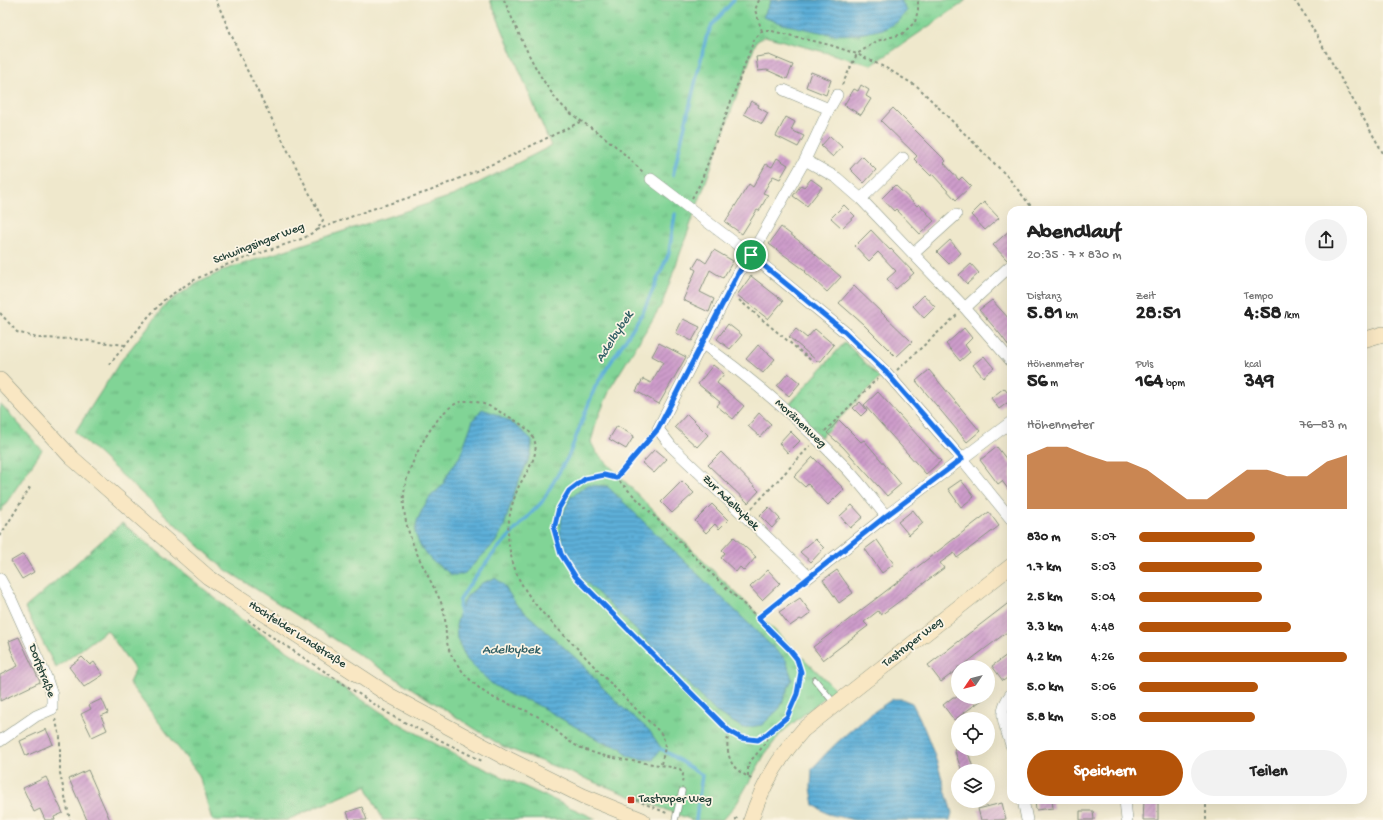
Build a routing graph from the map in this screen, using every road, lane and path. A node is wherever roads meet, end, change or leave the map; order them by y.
1 (216, 0) edge
2 (504, 0) edge
3 (759, 0) edge
4 (916, 0) edge
5 (1294, 0) edge
6 (762, 31) dead end
7 (784, 90) dead end
8 (837, 95) joint
9 (829, 109) junction
10 (582, 122) junction
11 (1383, 153) edge
12 (903, 158) dead end
13 (805, 160) junction
14 (651, 179) joint
15 (861, 199) junction
16 (956, 215) dead end
17 (317, 230) junction
18 (913, 254) junction
19 (751, 255) junction
20 (1007, 269) edge
21 (739, 300) dead end
22 (965, 308) junction
23 (0, 313) edge
24 (1383, 334) edge
25 (1367, 339) edge
26 (703, 344) junction
27 (125, 345) junction
28 (1007, 356) edge
29 (813, 362) dead end
30 (109, 364) dead end
31 (888, 374) junction
32 (0, 380) edge
33 (1007, 425) edge
34 (658, 429) junction
35 (817, 439) junction
36 (962, 459) junction
37 (616, 478) junction
38 (31, 486) dead end
39 (1007, 515) edge
40 (744, 516) junction
41 (886, 516) junction
42 (0, 536) edge
43 (1007, 569) edge
44 (809, 577) junction
45 (0, 579) edge
46 (758, 618) junction
47 (815, 680) dead end
48 (1007, 700) edge
49 (836, 704) junction
50 (52, 709) junction
51 (729, 731) junction
52 (1007, 732) edge
53 (768, 733) junction
54 (0, 741) edge
55 (660, 764) junction
56 (682, 791) joint
57 (636, 800) dead end
58 (1024, 804) edge
59 (1125, 804) edge
60 (1206, 804) edge
61 (675, 818) edge
62 (70, 820) edge
63 (642, 820) edge
64 (751, 820) edge
65 (1027, 820) edge
66 (1127, 820) edge
67 (1206, 820) edge

1 - 17 path, Schwingsinger Weg
2 - 10 path
3 - 6 path
4 - 8 path
5 - 11 path
7 - 9 street
8 - 9 street
9 - 13 street
10 - 14 path
10 - 17 path
12 - 15 street
13 - 15 street
13 - 19 street
14 - 19 street
15 - 18 street
16 - 18 street
17 - 27 path, Schwingsinger Weg
18 - 22 street
19 - 26 street
19 - 31 street
20 - 22 street
21 - 29 path
22 - 28 street
22 - 31 path
23 - 27 path
24 - 25 main road
26 - 34 street
26 - 35 street, Moränenweg
27 - 30 path, Schwingsinger Weg
31 - 35 path
31 - 36 street
32 - 63 main road, Hochfelder Landstraße
33 - 36 street
34 - 37 path
34 - 40 street, Zur Adelbybek
35 - 40 path
35 - 41 street, Moränenweg
36 - 39 street
36 - 41 street
37 - 46 path
37 - 51 path
38 - 42 path
40 - 44 street, Zur Adelbybek
41 - 44 street
43 - 49 main road, Tastruper Weg
44 - 46 path
45 - 50 street, Dorfstraße
46 - 53 path
47 - 49 lane
48 - 52 street
49 - 64 main road, Tastruper Weg
50 - 54 street, Dorfstraße
50 - 62 path
51 - 53 path
51 - 53 path
55 - 55 path
55 - 56 path
56 - 61 lane
57 - 61 path
58 - 65 street
59 - 66 street
60 - 67 path

